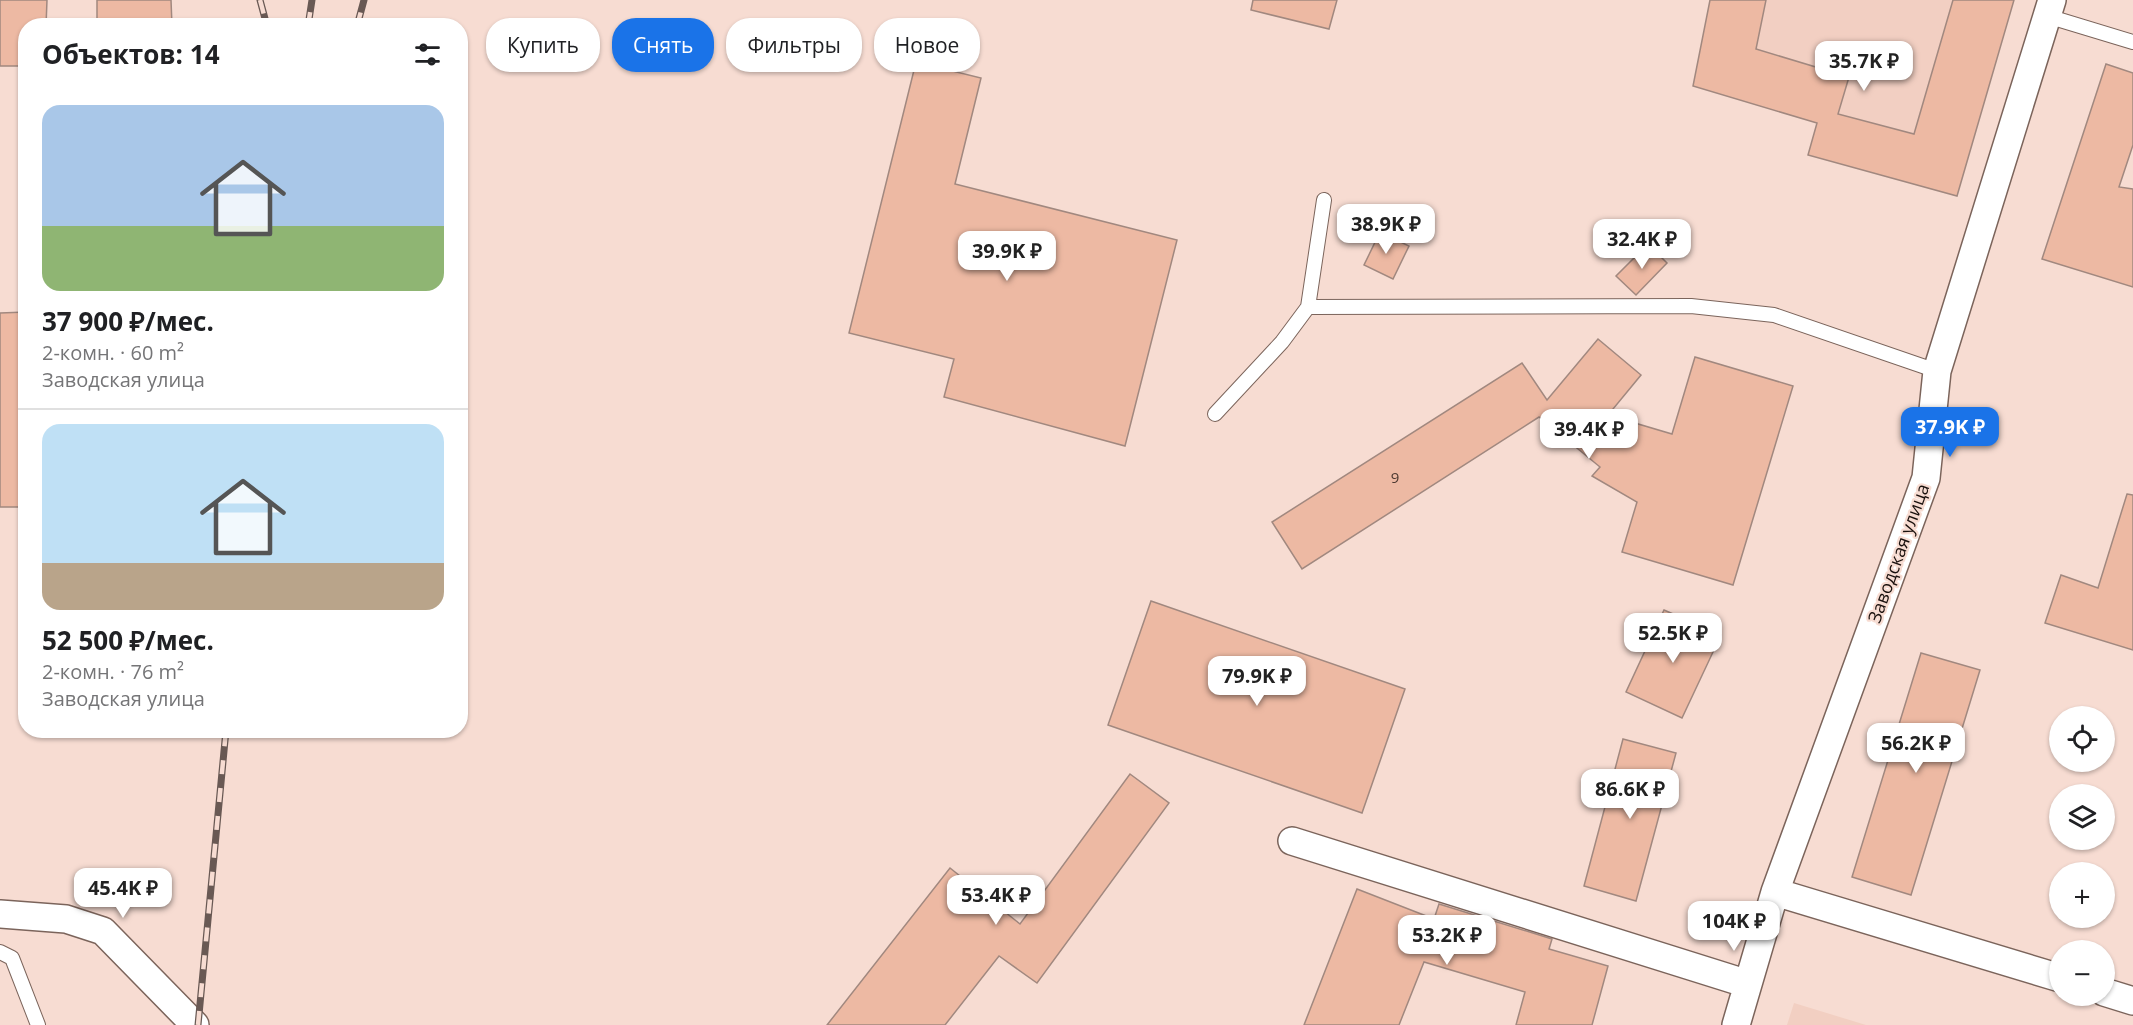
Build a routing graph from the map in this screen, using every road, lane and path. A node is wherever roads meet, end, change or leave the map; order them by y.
1 (2050, 8) edge
2 (2133, 42) edge
3 (1324, 200) dead end
4 (1308, 307) junction
5 (1937, 371) junction
6 (1215, 414) dead end
7 (1292, 841) dead end
8 (1775, 892) junction
9 (0, 914) edge
10 (0, 952) edge
11 (2049, 975) edge
12 (1748, 984) junction
13 (2115, 995) edge
14 (2133, 1001) edge
15 (38, 1025) edge
16 (195, 1025) edge
17 (1736, 1025) edge

1 - 2 lane
1 - 5 street, Заводская улица
3 - 4 lane
4 - 5 lane
4 - 6 lane
5 - 8 street, Заводская улица
7 - 12 street
8 - 11 street
8 - 12 street, Заводская улица
9 - 16 street
10 - 15 lane
12 - 17 street, Заводская улица
13 - 14 street

